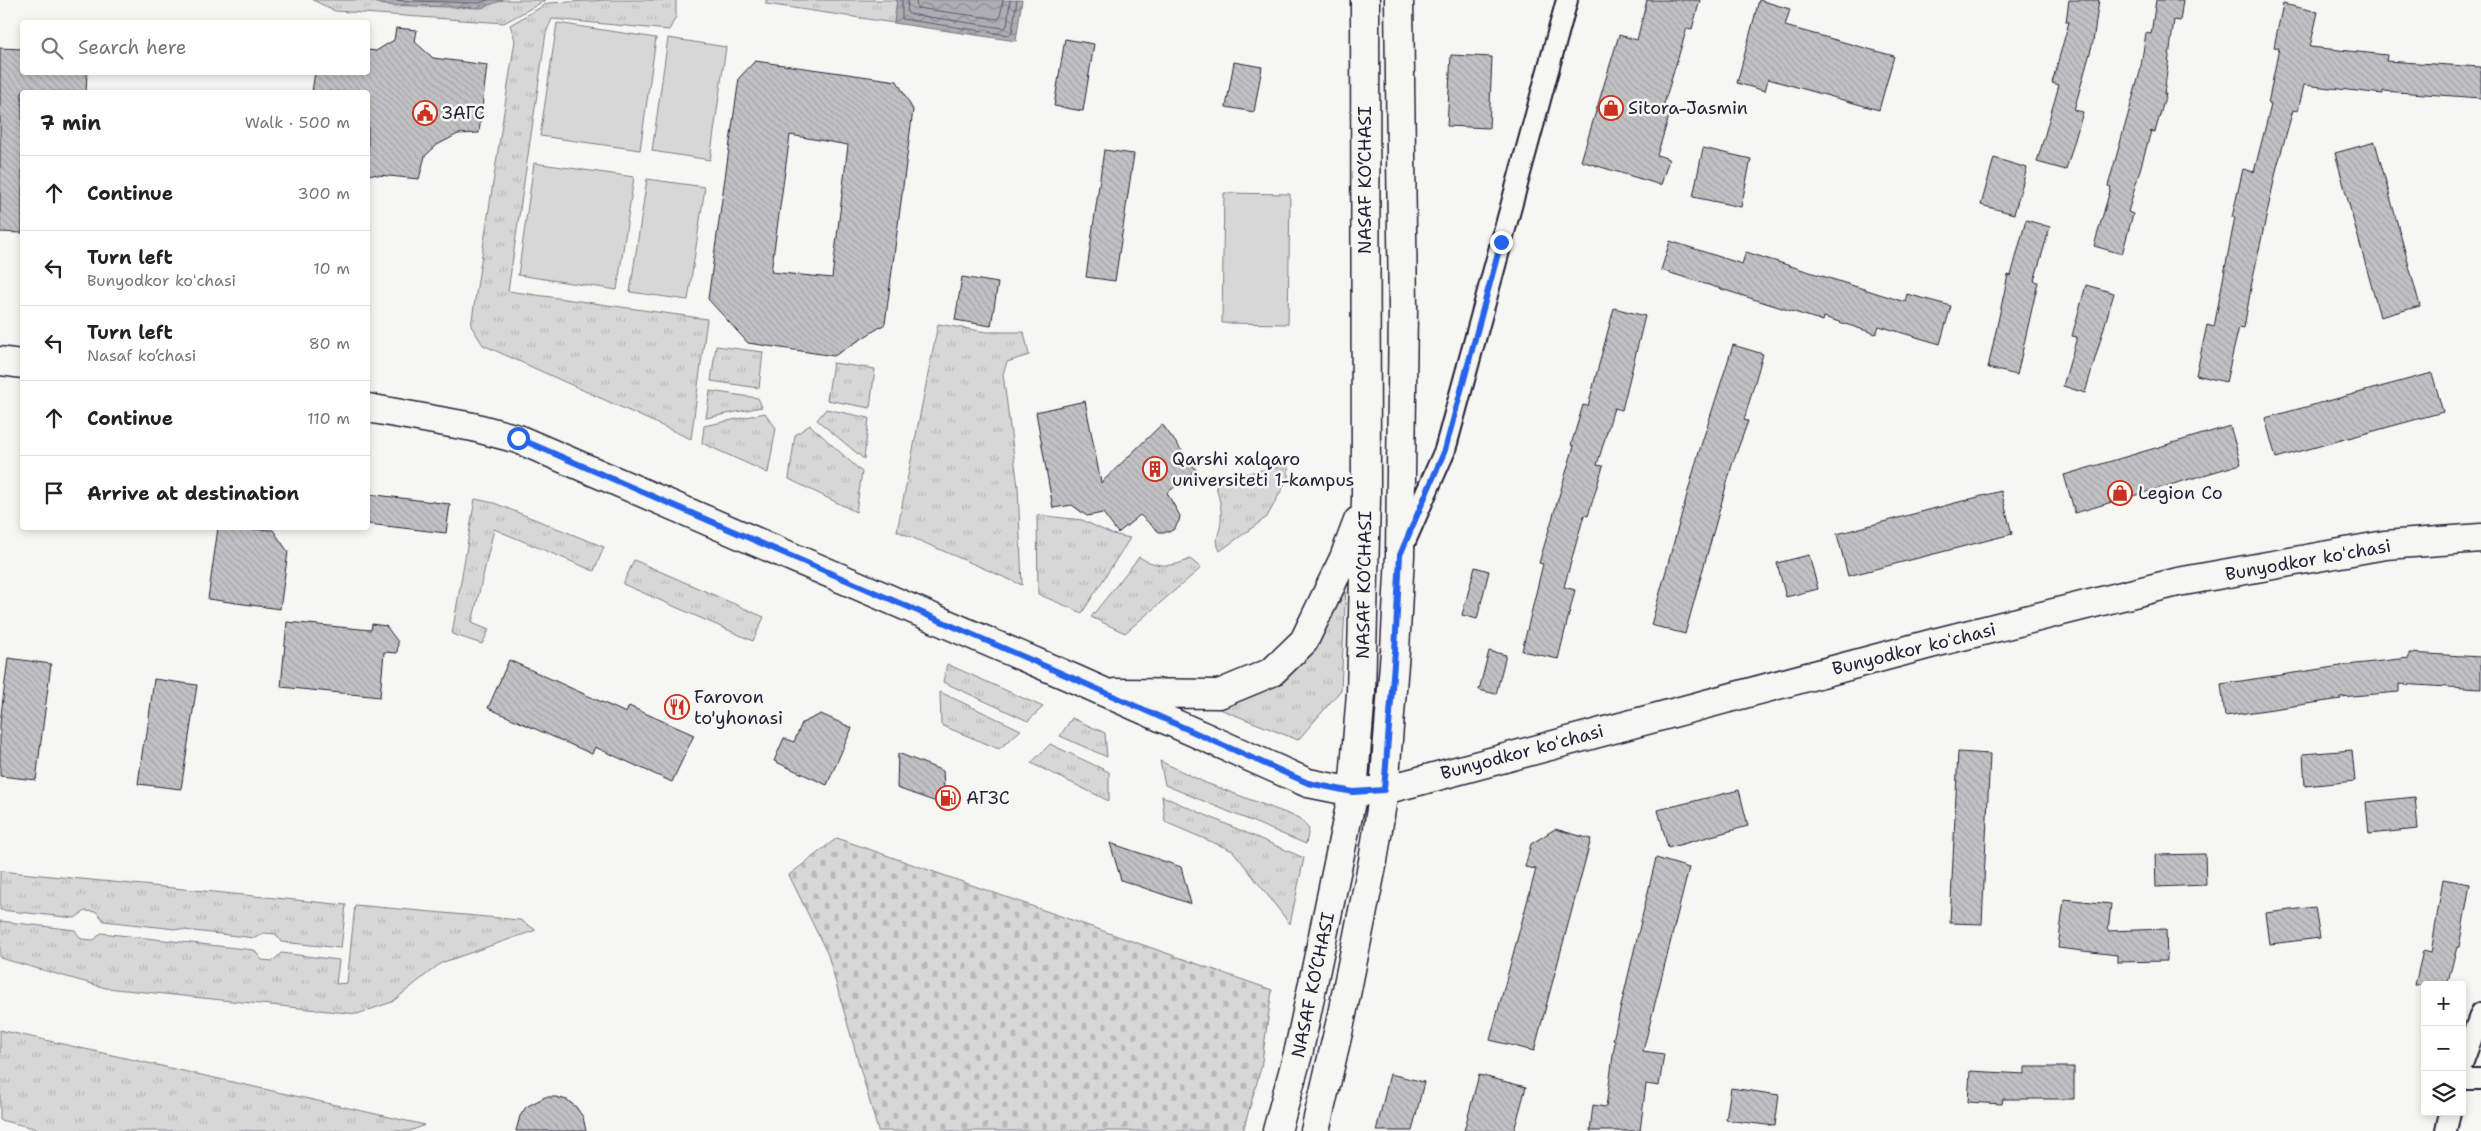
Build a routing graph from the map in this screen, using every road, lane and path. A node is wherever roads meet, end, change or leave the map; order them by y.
1 (1365, 0) edge
2 (1399, 0) edge
3 (1567, 0) edge
4 (0, 361) edge
5 (20, 364) edge
6 (370, 408) edge
7 (1366, 498) junction
8 (2481, 538) edge
9 (1400, 555) junction
10 (1106, 693) junction
11 (1384, 790) junction
12 (1353, 792) junction
13 (2481, 1013) edge
14 (2466, 1053) edge
15 (2466, 1079) edge
16 (2481, 1079) edge
17 (2449, 1116) edge
18 (1277, 1131) edge
19 (1315, 1131) edge
20 (2446, 1131) edge

1 - 7 main road, NASAF KO‘CHASI
2 - 9 main road, NASAF KO‘CHASI
3 - 9 street
4 - 5 main road
6 - 10 main road, Bunyodkor koʻchasi
7 - 10 main road
7 - 12 main road, NASAF KO‘CHASI
8 - 11 main road, Bunyodkor koʻchasi
9 - 11 main road, NASAF KO‘CHASI
10 - 12 main road, Bunyodkor koʻchasi
11 - 12 main road, Bunyodkor koʻchasi
11 - 19 main road, NASAF KO‘CHASI
12 - 18 main road, NASAF KO‘CHASI
13 - 14 street
15 - 16 street
17 - 20 street

